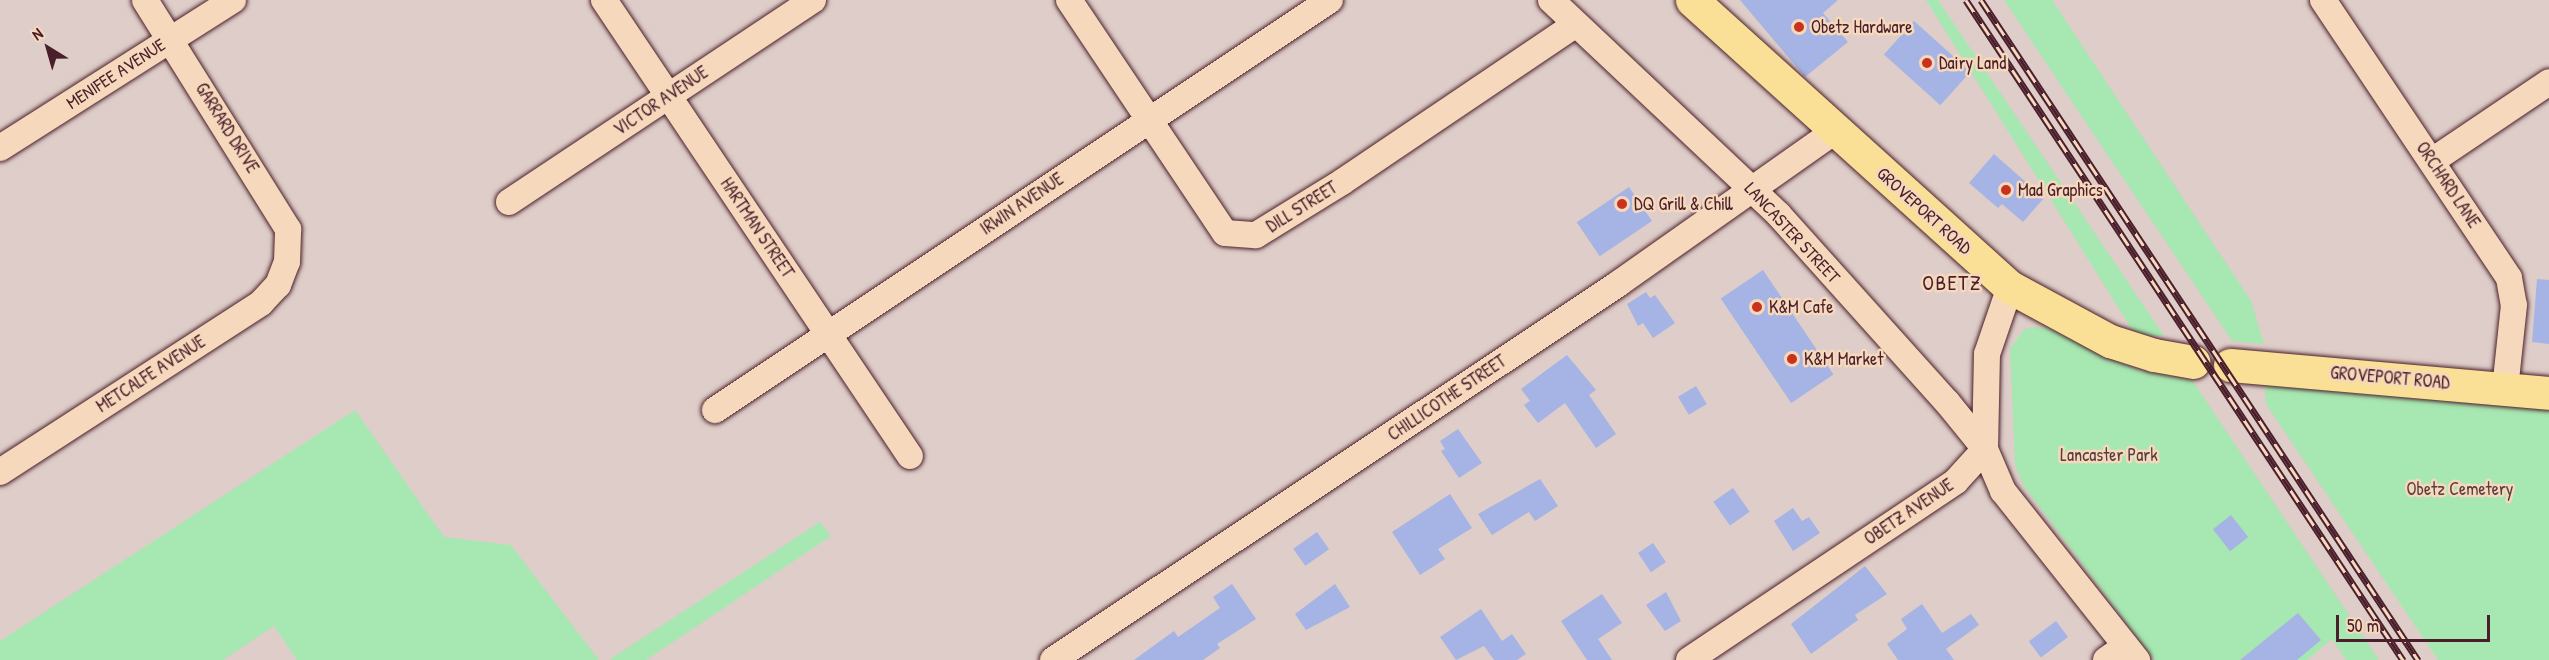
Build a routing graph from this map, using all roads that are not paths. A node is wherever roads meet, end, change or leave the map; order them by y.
1 (145, 0) edge
2 (233, 0) edge
3 (604, 0) edge
4 (813, 0) edge
5 (1069, 0) edge
6 (1330, 0) edge
7 (1551, 0) edge
8 (1692, 0) edge
9 (2323, 0) edge
10 (1576, 24) junction
11 (171, 39) junction
12 (2549, 82) edge
13 (669, 96) junction
14 (1150, 120) junction
15 (1836, 130) junction
16 (0, 148) edge
17 (2432, 161) junction
18 (1753, 189) junction
19 (509, 202) dead end
20 (287, 262) joint
21 (2010, 287) junction
22 (828, 334) junction
23 (2193, 362) dead end
24 (2230, 364) dead end
25 (2505, 389) junction
26 (2549, 393) edge
27 (715, 410) dead end
28 (1984, 449) junction
29 (910, 456) dead end
30 (0, 472) edge
31 (2123, 655) edge
32 (1053, 660) edge
33 (1689, 660) edge

1 - 11 street, GARRARD DRIVE
2 - 11 street, MENIFEE AVENUE
3 - 13 street, HARTMAN STREET
4 - 13 street, VICTOR AVENUE
5 - 14 street, DILL STREET
6 - 14 street, IRWIN AVENUE
7 - 10 street, LANCASTER STREET
8 - 15 main road, GROVEPORT ROAD
9 - 17 street, ORCHARD LANE
10 - 14 street, DILL STREET
10 - 18 street, LANCASTER STREET
11 - 16 street, MENIFEE AVENUE
11 - 20 street, GARRARD DRIVE
12 - 17 street
13 - 19 street, VICTOR AVENUE
13 - 22 street, HARTMAN STREET
14 - 22 street, IRWIN AVENUE
15 - 18 street, CHILLICOTHE STREET
15 - 21 main road, GROVEPORT ROAD
17 - 25 street, ORCHARD LANE
18 - 28 street, LANCASTER STREET
18 - 32 street, CHILLICOTHE STREET
20 - 30 street, METCALFE AVENUE
21 - 23 main road, GROVEPORT ROAD
21 - 28 street
22 - 27 street, IRWIN AVENUE
22 - 29 street, HARTMAN STREET
24 - 25 main road, GROVEPORT ROAD
25 - 26 main road, GROVEPORT ROAD
28 - 31 street, LANCASTER STREET
28 - 33 street, OBETZ AVENUE

